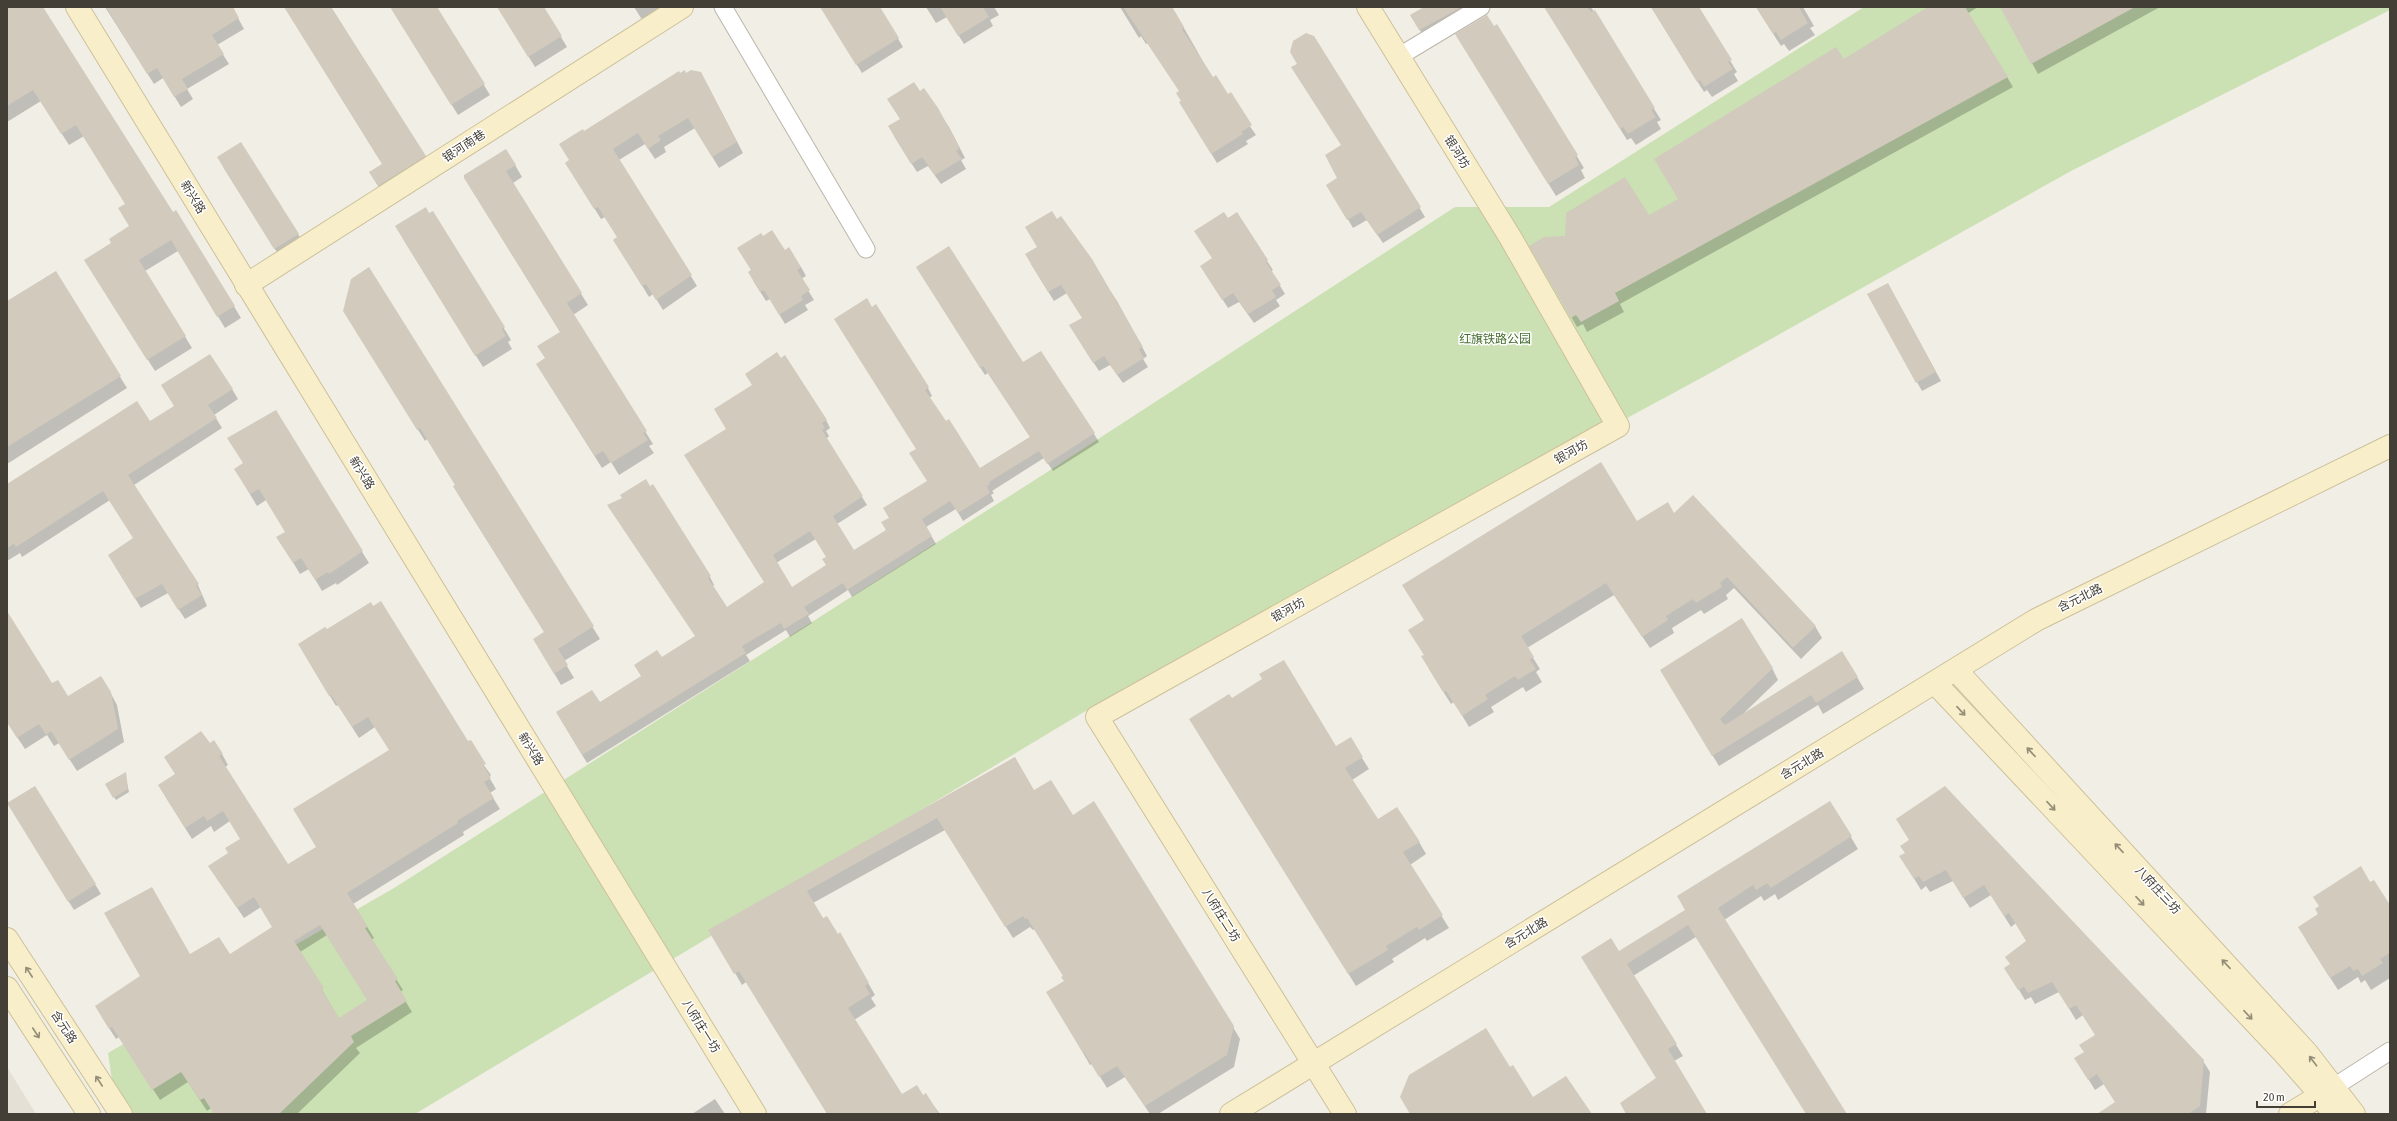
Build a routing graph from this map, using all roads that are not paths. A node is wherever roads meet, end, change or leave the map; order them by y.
1 (77, 7) edge
2 (682, 7) edge
3 (723, 7) edge
4 (1368, 7) edge
5 (1481, 7) edge
6 (1398, 56) junction
7 (866, 249) dead end
8 (246, 285) junction
9 (2390, 446) edge
10 (1956, 670) junction
11 (1934, 683) junction
12 (1097, 717) joint
13 (647, 938) joint
14 (7, 939) edge
15 (7, 988) edge
16 (45, 998) junction
17 (14, 1015) edge
18 (2390, 1051) edge
19 (1313, 1064) junction
20 (2327, 1091) junction
21 (89, 1114) edge
22 (121, 1114) edge
23 (755, 1114) edge
24 (1231, 1114) edge
25 (1345, 1114) edge
26 (2290, 1114) edge
27 (2333, 1114) edge
28 (2354, 1114) edge

1 - 8 street, 新兴路
2 - 8 street, 银河南巷
3 - 7 street
4 - 6 street, 银河坊
5 - 6 street
6 - 12 street, 银河坊
8 - 13 street, 新兴路
9 - 10 street, 含元北路
10 - 11 street, 含元北路
20 -> 10 street, 八府庄三坊
11 - 19 street, 含元北路
11 -> 20 street, 八府庄三坊
12 - 19 street, 八府庄二坊
13 - 23 street, 八府庄一坊
16 -> 14 street, 含元路
15 - 17 street
16 - 17 street
22 -> 16 street, 含元路
17 -> 21 street
18 - 20 street
19 - 24 street, 含元北路
19 - 25 street, 八府庄二坊
20 - 26 street
20 - 27 street, 八府庄三坊
20 - 28 street, 八府庄三坊

